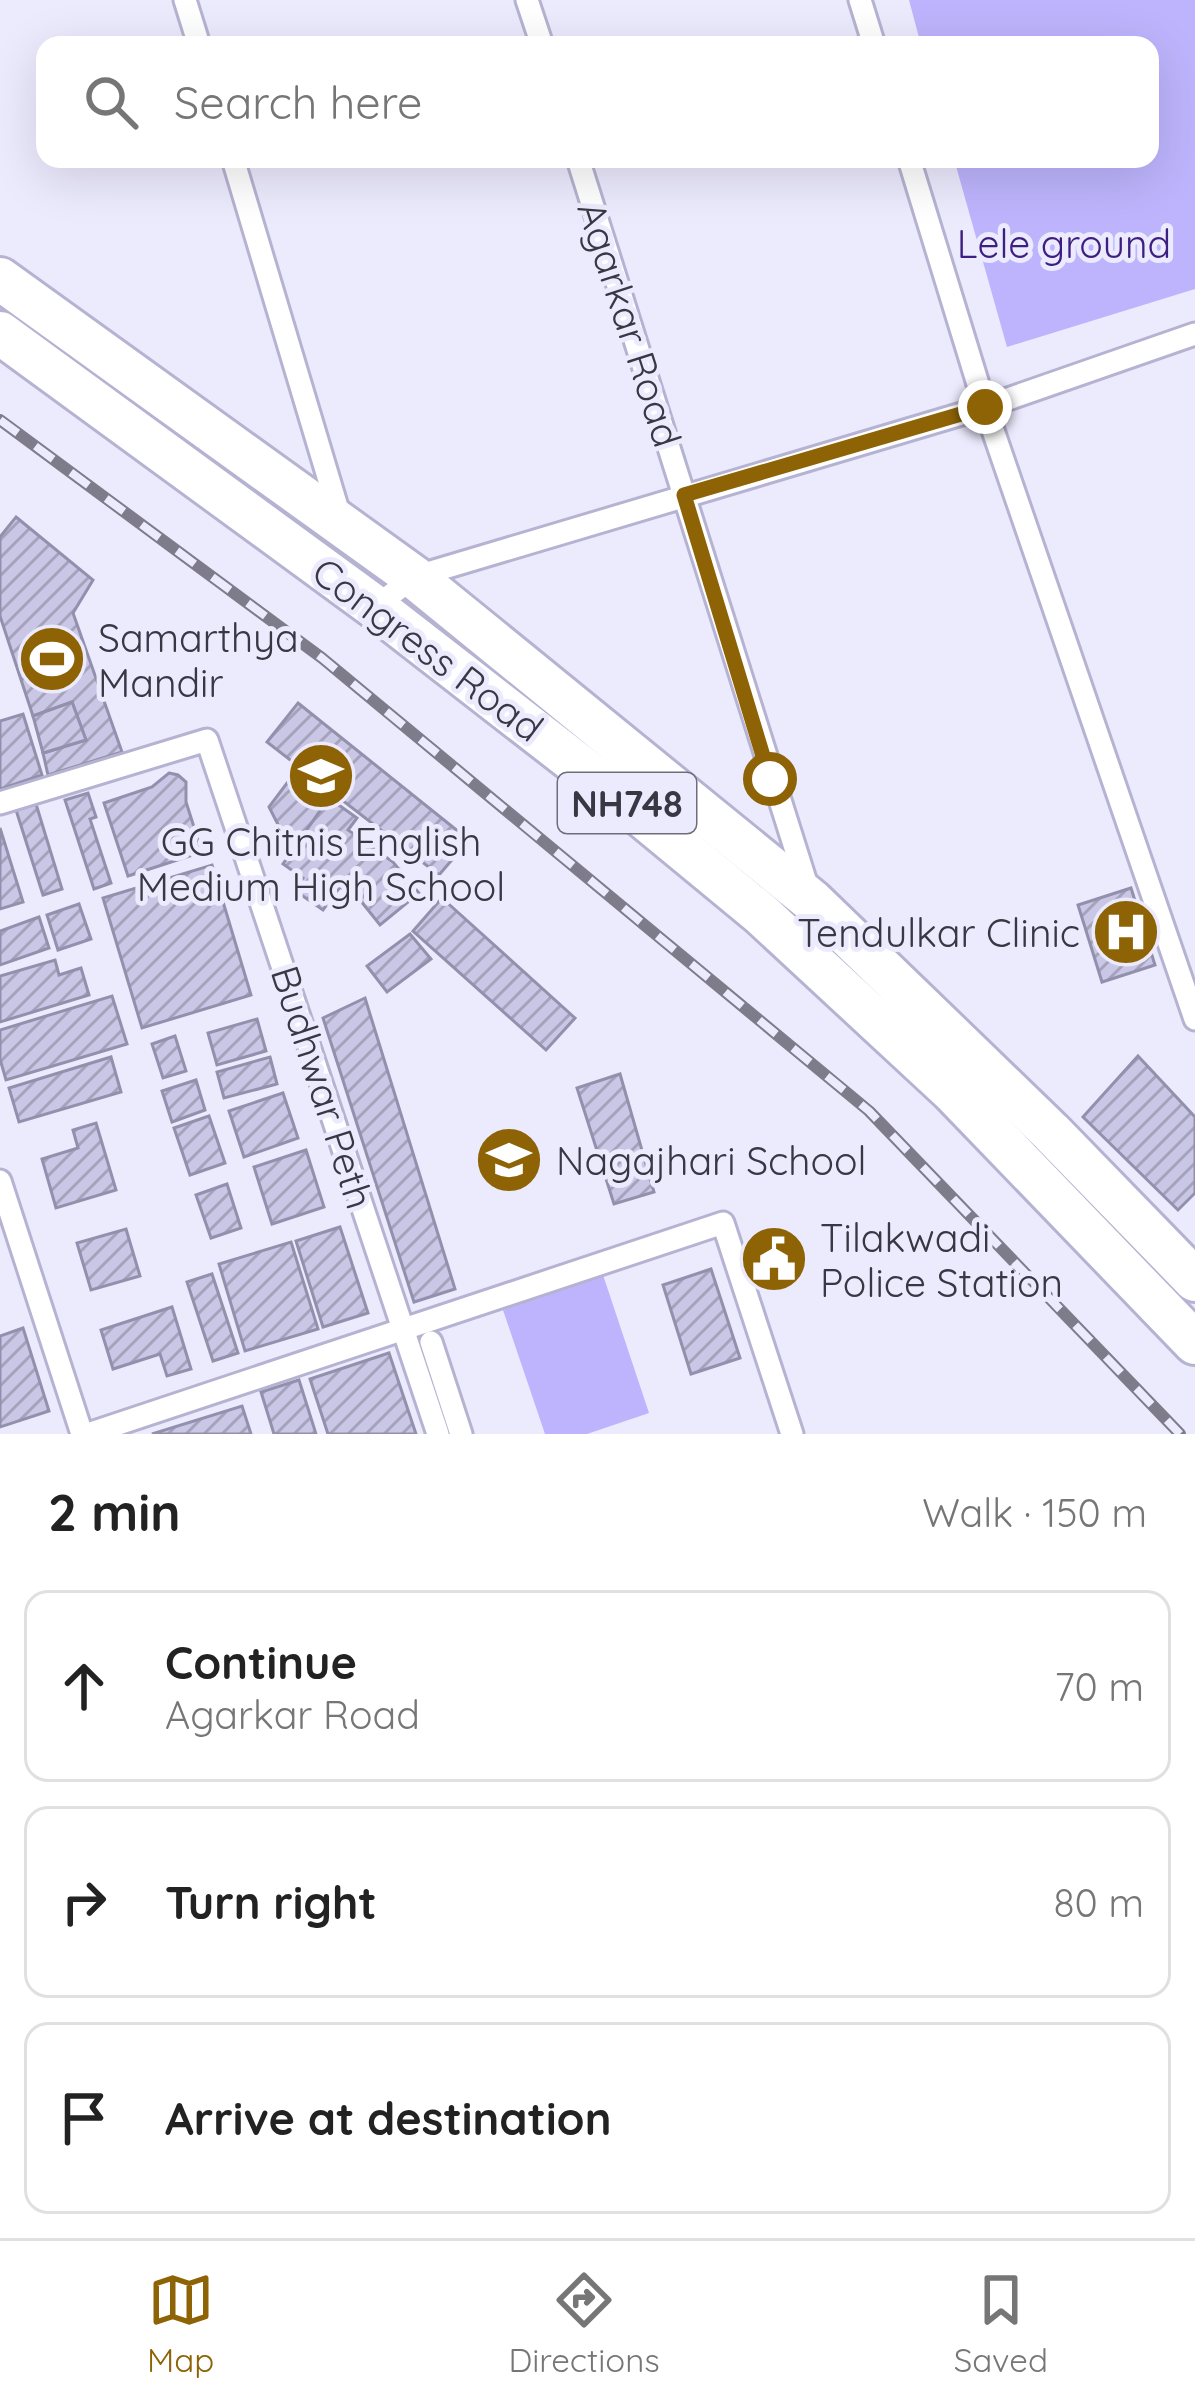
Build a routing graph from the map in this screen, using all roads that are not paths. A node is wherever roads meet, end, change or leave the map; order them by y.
1 (185, 0) edge
2 (527, 0) edge
3 (860, 0) edge
4 (196, 36) edge
5 (539, 36) edge
6 (871, 36) edge
7 (236, 168) edge
8 (581, 168) edge
9 (912, 168) edge
10 (0, 279) edge
11 (0, 333) edge
12 (1195, 334) edge
13 (985, 407) junction
14 (684, 495) junction
15 (342, 523) junction
16 (414, 577) junction
17 (375, 607) junction
18 (0, 803) edge
19 (812, 901) junction
20 (1195, 1019) edge
21 (0, 1180) edge
22 (1195, 1280) edge
23 (403, 1329) junction
24 (430, 1342) dead end
25 (1195, 1343) edge
26 (85, 1434) edge
27 (438, 1434) edge
28 (461, 1434) edge
29 (792, 1434) edge

1 - 4 street
2 - 5 street
3 - 6 street
7 - 15 street
8 - 14 street, Agarkar Road
9 - 13 street
10 - 15 highway, Congress Road / NH748
11 - 17 highway, Congress Road / NH748
12 - 13 street
13 - 14 street
13 - 20 street
14 - 16 street
14 - 19 street, Agarkar Road
15 - 16 highway, Congress Road / NH748
16 - 17 street
16 - 19 highway, Congress Road / NH748
17 - 25 highway, Congress Road / NH748
18 - 23 street, Budhwar Peth
19 - 22 highway, Congress Road / NH748
21 - 26 street
23 - 26 street
23 - 27 street, Budhwar Peth
23 - 29 street
24 - 28 street

